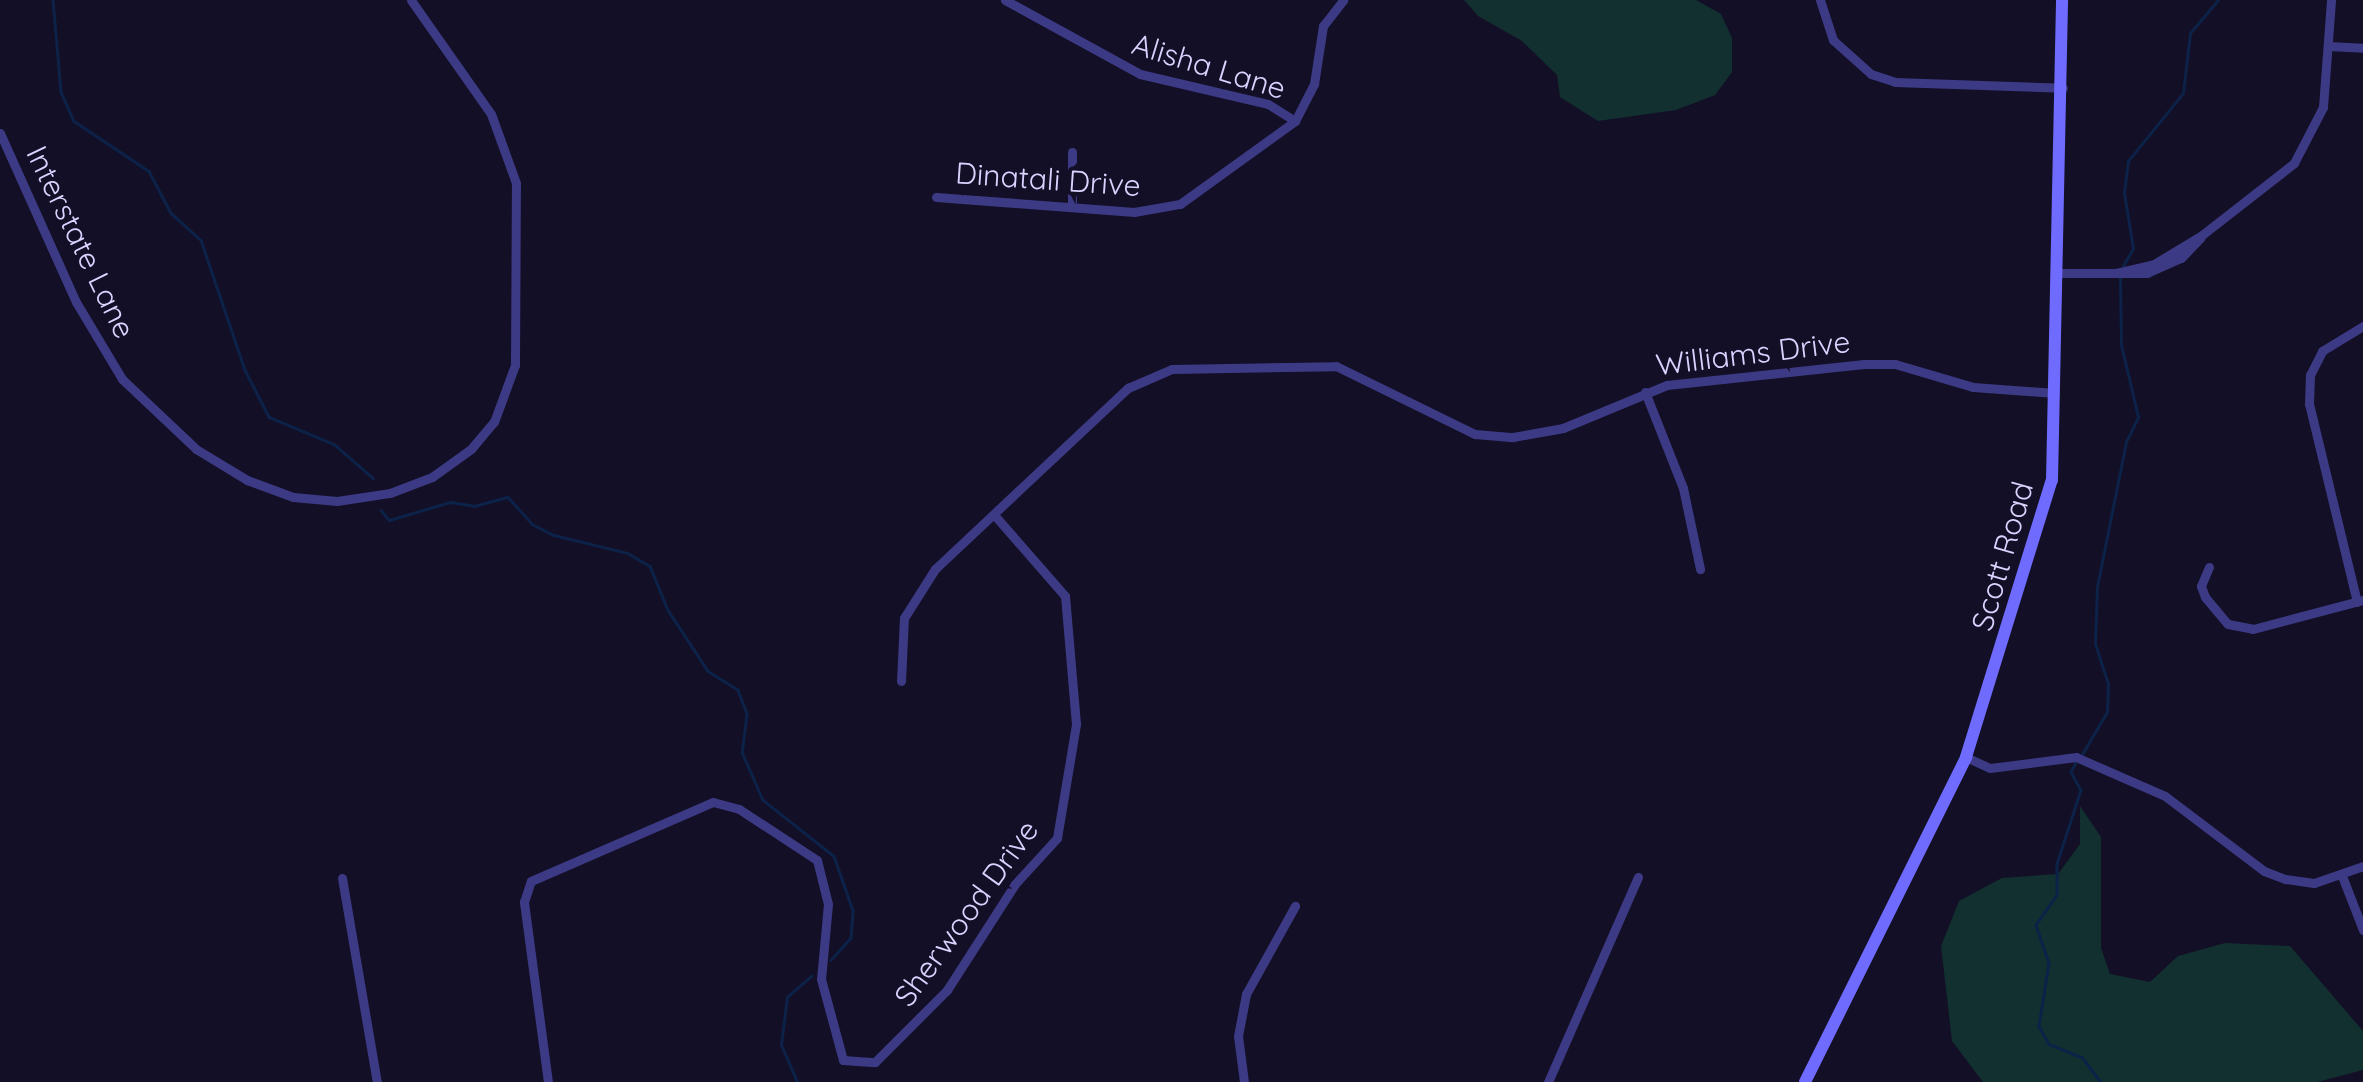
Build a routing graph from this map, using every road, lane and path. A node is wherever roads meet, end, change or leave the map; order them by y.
1 (411, 0) edge
2 (1005, 0) edge
3 (1343, 0) edge
4 (1820, 0) edge
5 (2062, 0) edge
6 (2331, 0) edge
7 (2328, 46) junction
8 (2363, 48) edge
9 (2063, 88) junction
10 (1295, 121) junction
11 (0, 133) edge
12 (1072, 152) dead end
13 (936, 197) dead end
14 (1072, 207) junction
15 (2060, 273) junction
16 (2363, 326) edge
17 (1646, 392) junction
18 (2055, 392) junction
19 (996, 517) junction
20 (2209, 567) dead end
21 (1700, 569) dead end
22 (2360, 601) edge
23 (901, 681) dead end
24 (1966, 757) junction
25 (2363, 866) edge
26 (2342, 876) junction
27 (1638, 877) dead end
28 (342, 878) dead end
29 (1295, 906) dead end
30 (2363, 930) edge
31 (377, 1082) edge
32 (548, 1082) edge
33 (1244, 1082) edge
34 (1548, 1082) edge
35 (1805, 1082) edge

1 - 11 street, Interstate Lane
2 - 10 street, Alisha Lane
3 - 10 street
4 - 9 street
5 - 9 main road, Scott Road
6 - 7 street
7 - 8 street
7 - 15 street
9 - 15 main road, Scott Road
10 - 14 street, Dinatali Drive
12 - 14 street
13 - 14 street, Dinatali Drive
15 - 18 main road, Scott Road
16 - 22 street
17 - 18 street, Williams Drive
17 - 19 street, Williams Drive
17 - 21 street
18 - 24 main road, Scott Road
19 - 23 street, Williams Drive
19 - 32 street, Sherwood Drive
20 - 22 street
24 - 26 street
24 - 35 main road, Scott Road
25 - 26 street
26 - 30 street
27 - 34 street
28 - 31 street
29 - 33 street

